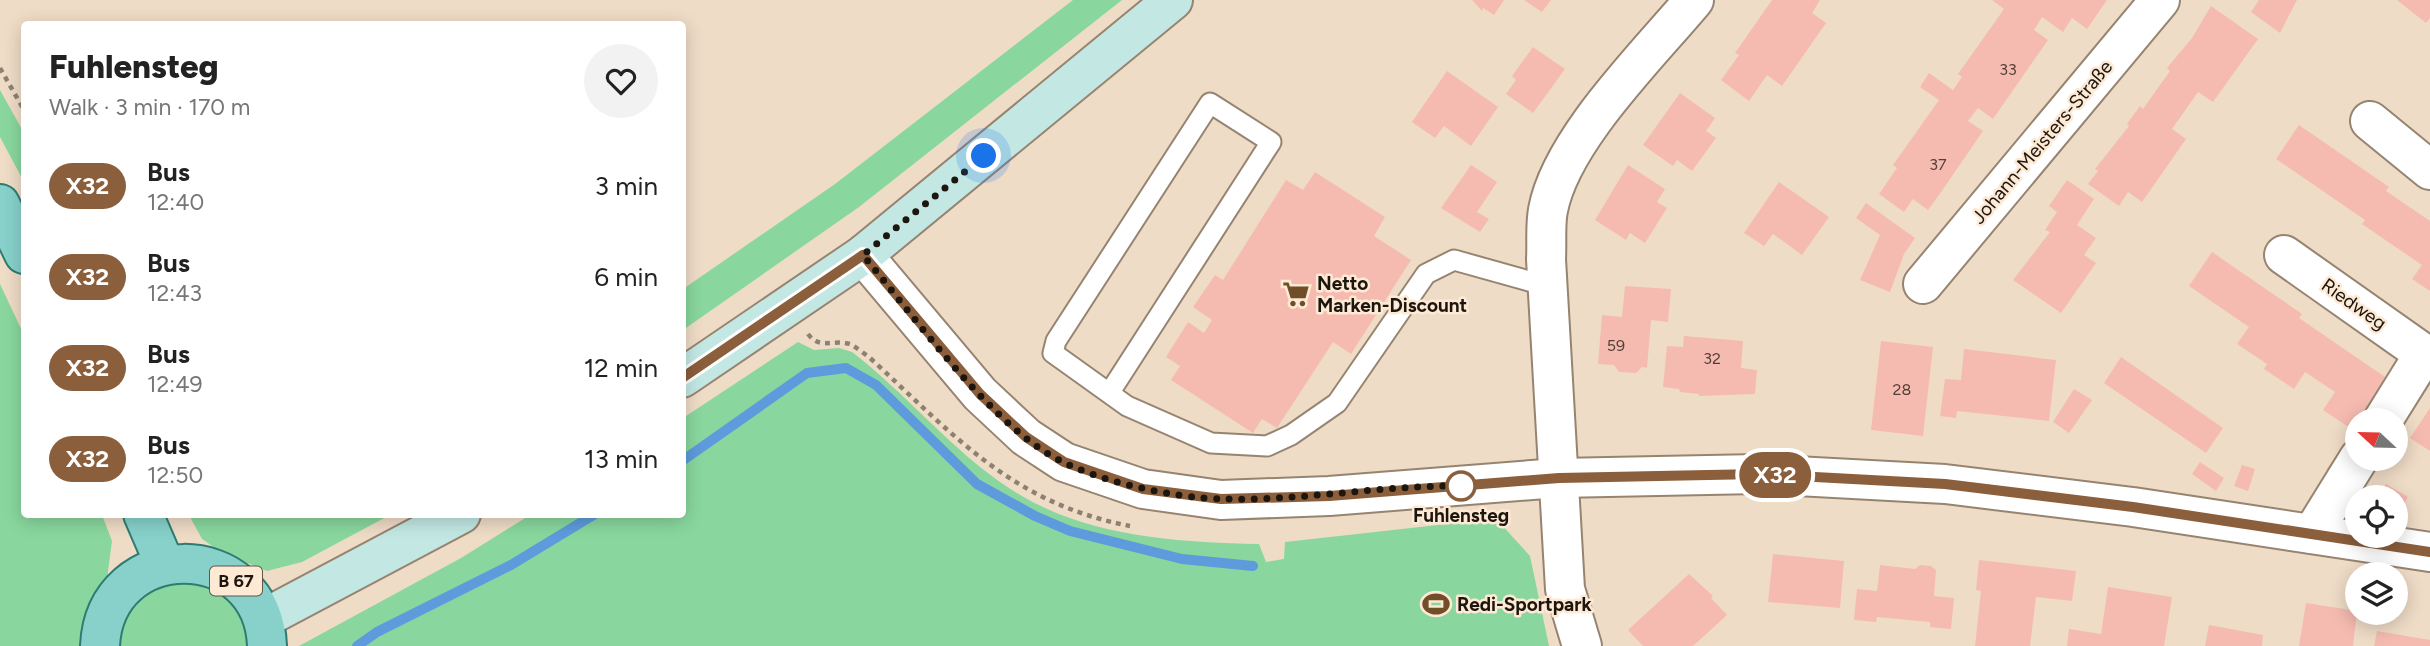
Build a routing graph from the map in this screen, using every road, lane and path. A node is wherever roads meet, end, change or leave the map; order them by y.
1 (1173, 0) edge
2 (1694, 0) edge
3 (2160, 0) edge
4 (0, 68) edge
5 (21, 105) edge
6 (2370, 121) dead end
7 (2430, 170) edge
8 (0, 204) edge
9 (21, 248) edge
10 (863, 255) junction
11 (2284, 255) dead end
12 (1923, 284) dead end
13 (1547, 286) junction
14 (2427, 356) edge
15 (686, 375) edge
16 (1110, 392) junction
17 (2391, 408) edge
18 (2351, 471) edge
19 (1559, 478) junction
20 (145, 518) edge
21 (454, 518) edge
22 (2312, 534) junction
23 (2430, 552) edge
24 (165, 565) junction
25 (265, 633) edge
26 (100, 646) edge
27 (1582, 646) edge

1 - 10 main road
2 - 13 street
3 - 12 street, Johann-Meisters-Straße
4 - 5 path
6 - 7 street
8 - 9 main road
10 - 15 main road
10 - 19 street
11 - 14 street, Riedweg
13 - 16 lane
13 - 19 street
14 - 17 street, Riedweg
16 - 16 lane
18 - 22 street
19 - 22 street
19 - 27 street
20 - 24 main road
21 - 25 main road
22 - 23 street
24 - 25 main road, B 67
24 - 26 main road, B 67

